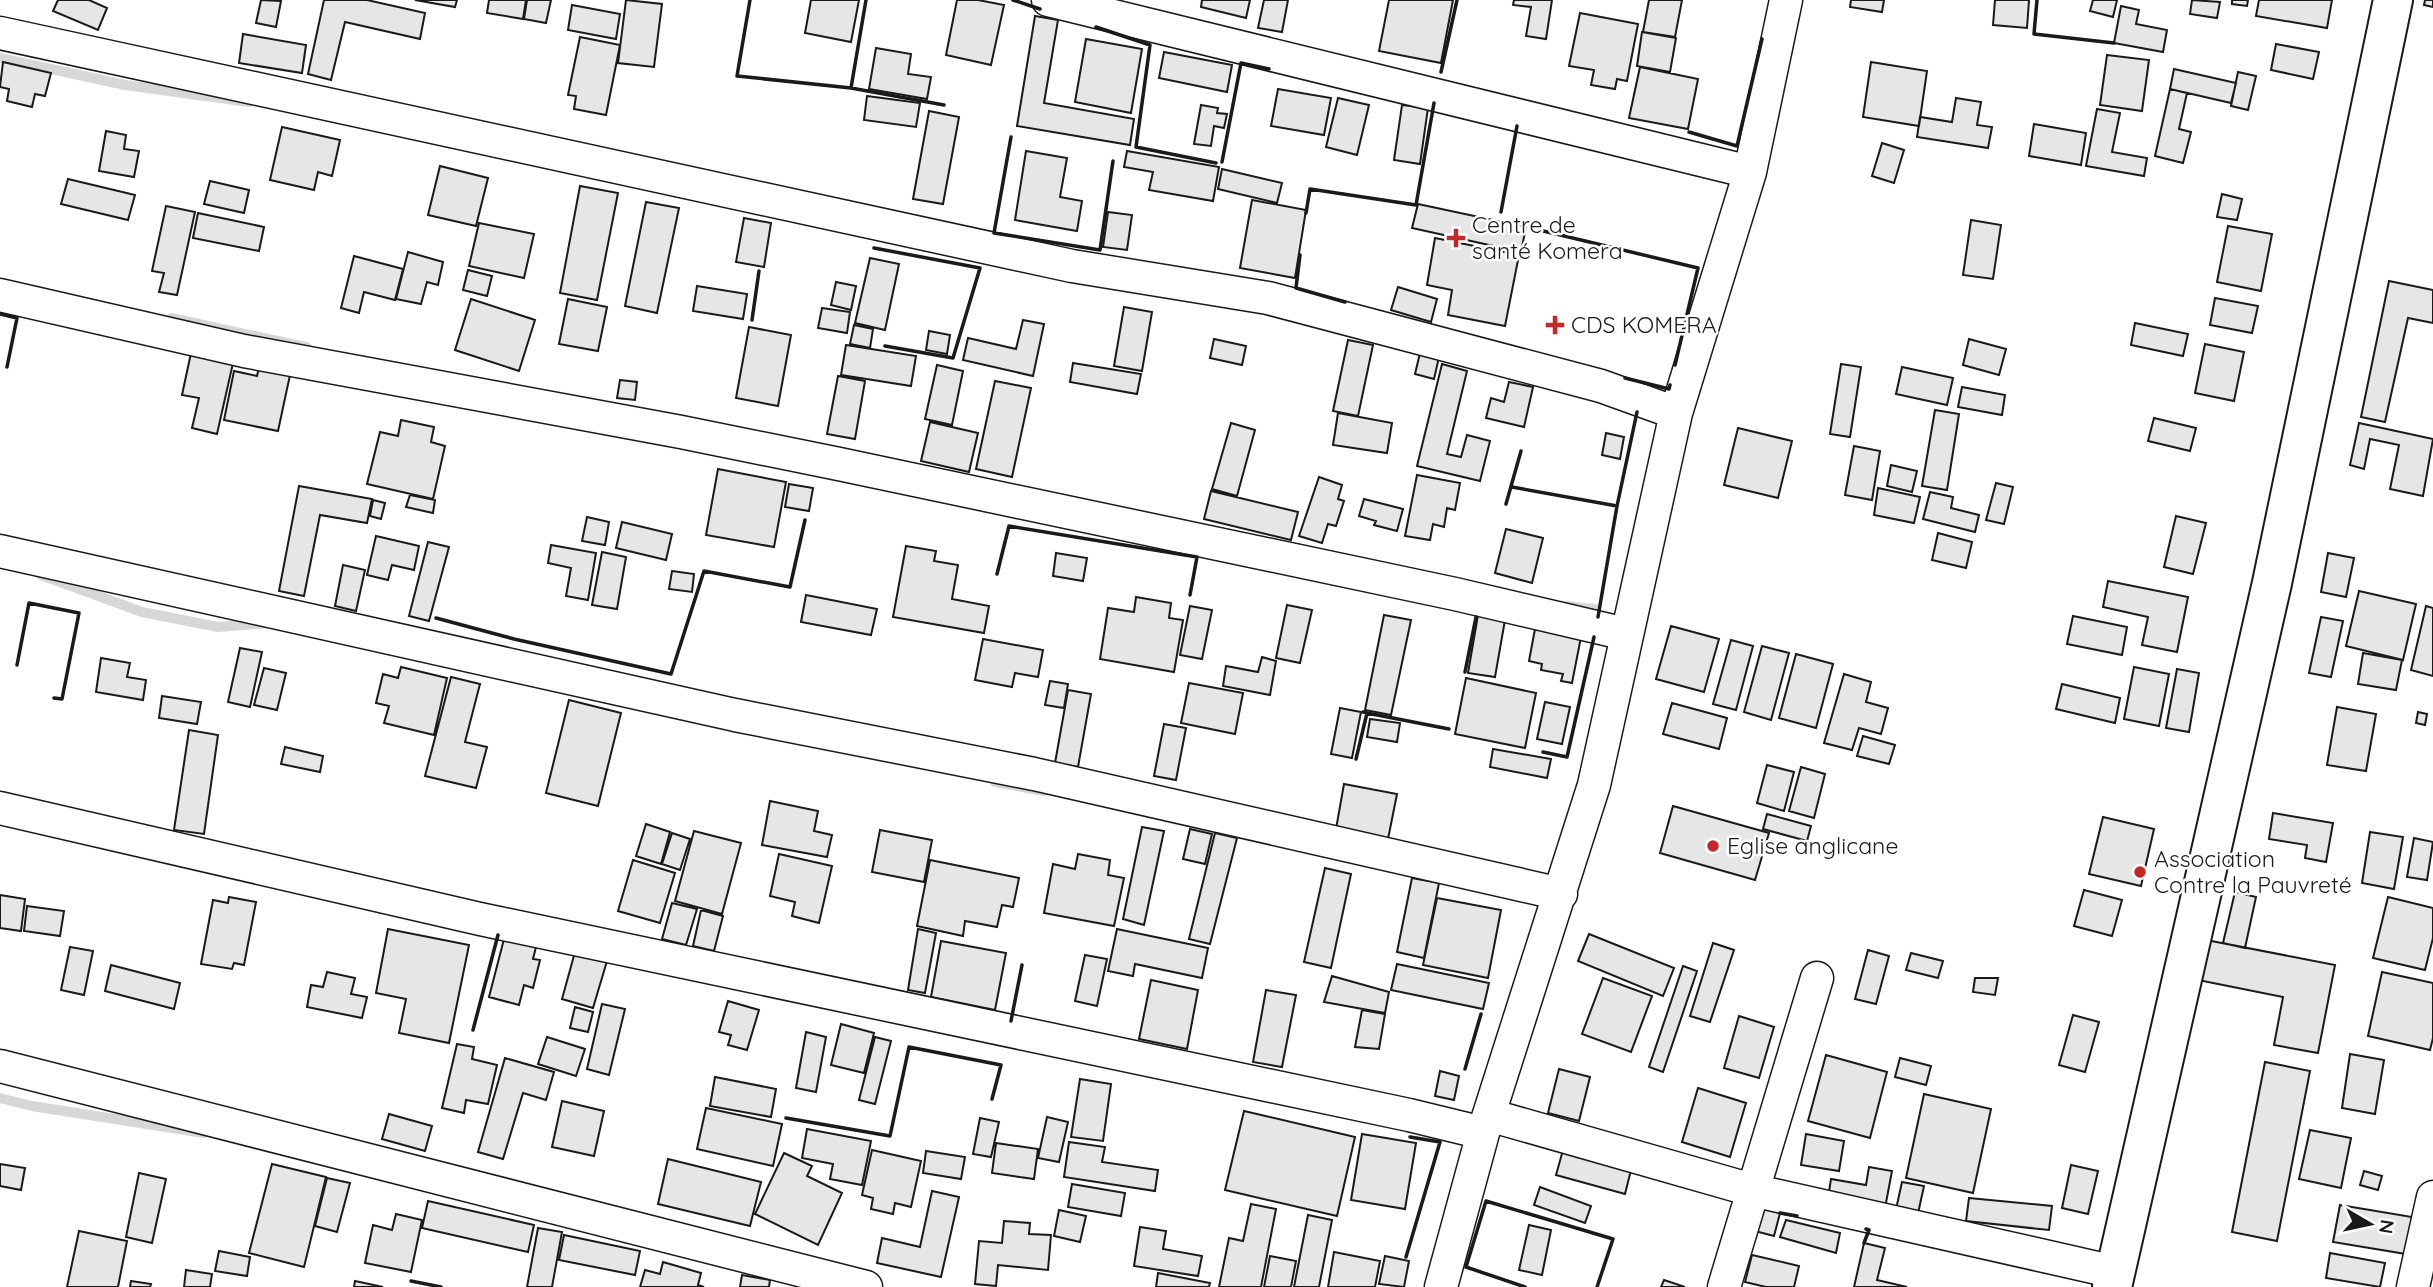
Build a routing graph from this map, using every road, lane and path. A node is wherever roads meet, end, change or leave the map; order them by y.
1 (1048, 0) edge
2 (1786, 0) edge
3 (2393, 0) edge
4 (0, 33) edge
5 (1750, 172) junction
6 (0, 295) edge
7 (1676, 413) junction
8 (0, 551) edge
9 (1626, 634) junction
10 (0, 808) edge
11 (1561, 894) junction
12 (1817, 978) dead end
13 (0, 1066) edge
14 (1486, 1124) junction
15 (1752, 1190) junction
16 (2433, 1197) edge
17 (2114, 1279) edge
18 (866, 1287) edge
19 (1441, 1287) edge
20 (1724, 1287) edge
21 (2413, 1287) edge

1 - 5 street
2 - 5 street
3 - 17 main road
4 - 7 street
5 - 7 street
6 - 9 street
7 - 9 street
8 - 11 street
9 - 11 street
10 - 14 street
11 - 14 street
12 - 15 street
13 - 18 street
14 - 15 street
14 - 19 street
15 - 17 street
15 - 20 street
16 - 21 street

